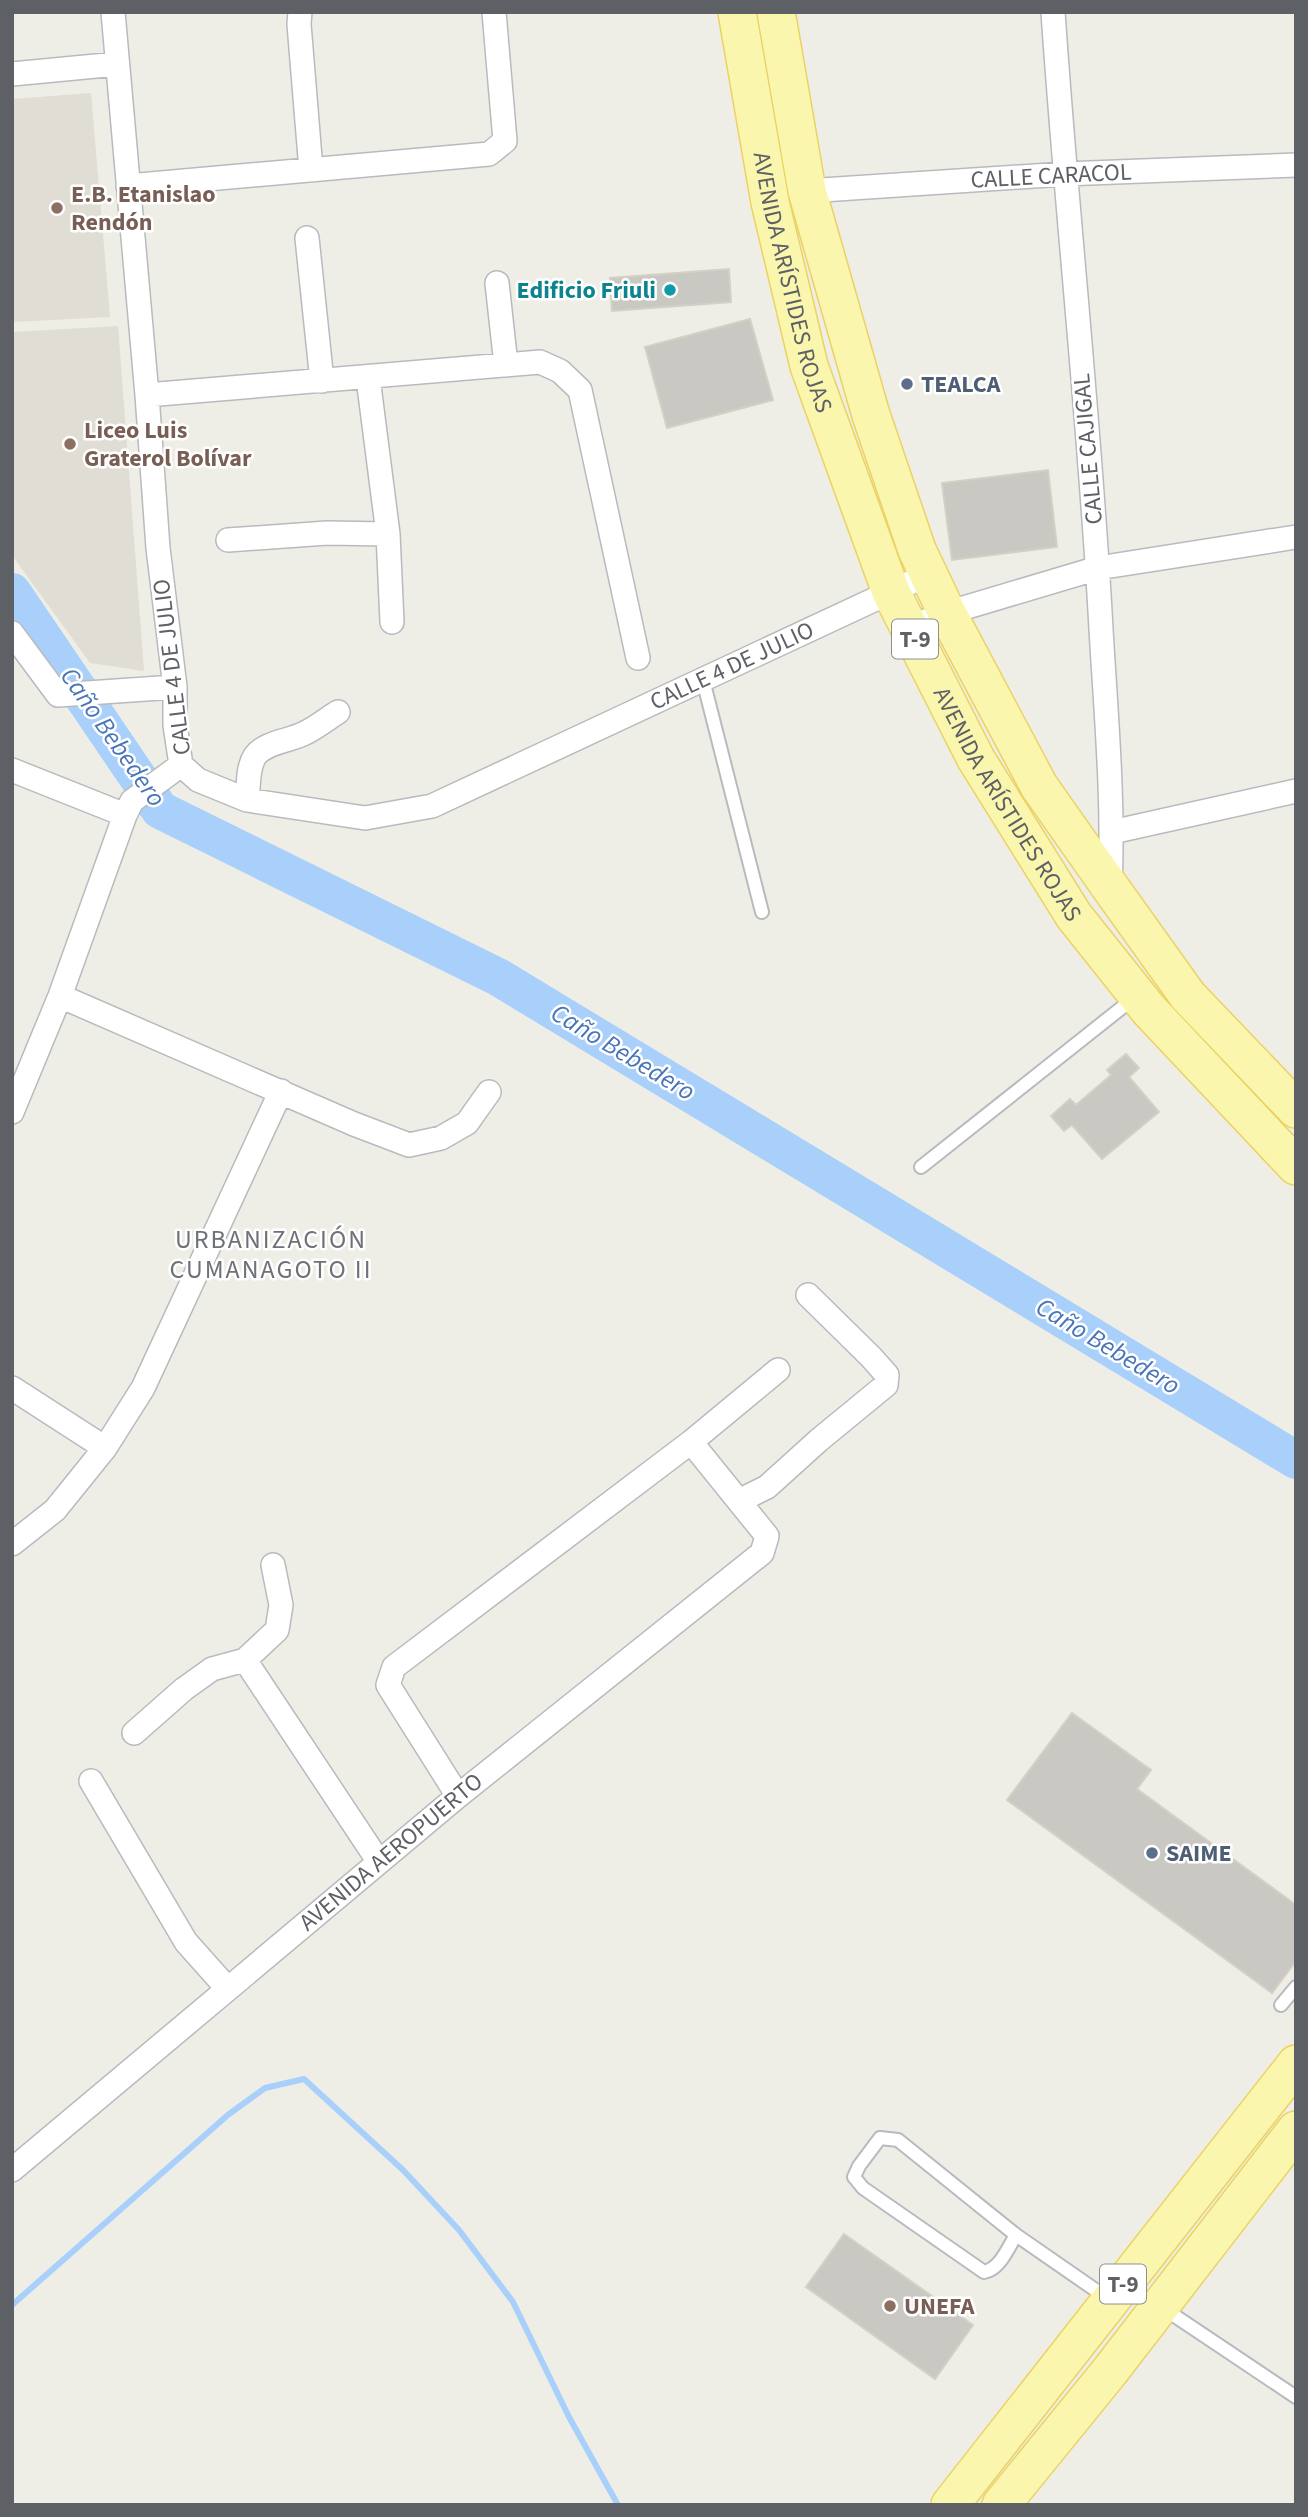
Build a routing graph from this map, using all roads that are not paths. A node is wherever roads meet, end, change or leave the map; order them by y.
1 (113, 12) edge
2 (300, 12) edge
3 (494, 12) edge
4 (737, 12) edge
5 (776, 12) edge
6 (1054, 12) edge
7 (117, 64) junction
8 (12, 74) edge
9 (1296, 165) edge
10 (311, 170) junction
11 (1064, 174) junction
12 (128, 186) junction
13 (807, 191) junction
14 (307, 238) dead end
15 (497, 283) dead end
16 (506, 365) junction
17 (368, 378) junction
18 (321, 381) junction
19 (147, 395) junction
20 (388, 534) junction
21 (1296, 537) edge
22 (228, 540) dead end
23 (1098, 568) junction
24 (929, 574) junction
25 (891, 592) junction
26 (947, 613) junction
27 (392, 622) dead end
28 (910, 627) junction
29 (12, 633) edge
30 (638, 658) dead end
31 (703, 680) junction
32 (175, 687) junction
33 (338, 712) dead end
34 (181, 765) junction
35 (12, 770) edge
36 (1296, 791) edge
37 (247, 800) junction
38 (129, 808) junction
39 (1112, 832) junction
40 (1110, 887) junction
41 (762, 912) dead end
42 (60, 996) junction
43 (1138, 996) junction
44 (281, 1091) junction
45 (489, 1092) dead end
46 (1295, 1107) edge
47 (12, 1112) edge
48 (1296, 1166) edge
49 (921, 1167) dead end
50 (808, 1295) dead end
51 (778, 1370) dead end
52 (12, 1388) edge
53 (691, 1442) junction
54 (105, 1448) junction
55 (739, 1502) junction
56 (12, 1544) edge
57 (273, 1565) dead end
58 (245, 1660) junction
59 (134, 1733) dead end
60 (91, 1781) dead end
61 (458, 1796) junction
62 (379, 1862) junction
63 (1296, 1987) edge
64 (227, 1988) junction
65 (1281, 2005) dead end
66 (1296, 2064) edge
67 (1296, 2130) edge
68 (12, 2170) edge
69 (1016, 2235) junction
70 (1110, 2300) junction
71 (1160, 2306) junction
72 (1296, 2398) edge
73 (950, 2505) edge
74 (1001, 2505) edge

1 - 7 street, CALLE 4 DE JULIO
2 - 10 street
3 - 10 street
4 - 25 main road, AVENIDA ARÍSTIDES ROJAS / T-9
5 - 13 main road, AVENIDA ARÍSTIDES ROJAS / T-9
6 - 11 street, CALLE CAJIGAL
7 - 8 street
7 - 12 street, CALLE 4 DE JULIO
9 - 11 street, CALLE CARACOL
10 - 12 street
11 - 13 street, CALLE CARACOL
11 - 23 street, CALLE CAJIGAL
12 - 19 street, CALLE 4 DE JULIO
13 - 24 main road, AVENIDA ARÍSTIDES ROJAS / T-9
14 - 18 street
15 - 16 street
16 - 17 street
16 - 30 street
17 - 18 street
17 - 20 street
18 - 19 street
19 - 32 street, CALLE 4 DE JULIO
20 - 22 street
20 - 27 street
21 - 23 street
23 - 26 street
23 - 39 street, CALLE CAJIGAL
24 - 25 street, CALLE 4 DE JULIO
24 - 26 main road, AVENIDA ARÍSTIDES ROJAS / T-9
25 - 28 main road, AVENIDA ARÍSTIDES ROJAS / T-9
25 - 31 street, CALLE 4 DE JULIO
26 - 28 street
26 - 40 main road, AVENIDA ARÍSTIDES ROJAS / T-9
28 - 43 main road, AVENIDA ARÍSTIDES ROJAS / T-9
29 - 32 street
31 - 37 street, CALLE 4 DE JULIO
31 - 41 lane
32 - 34 street, CALLE 4 DE JULIO
33 - 37 street
34 - 37 street, CALLE 4 DE JULIO
34 - 38 street
35 - 38 street
36 - 39 street
38 - 42 street
39 - 40 street, CALLE CAJIGAL
40 - 46 main road, AVENIDA ARÍSTIDES ROJAS / T-9
42 - 44 street
42 - 47 street
43 - 48 main road, AVENIDA ARÍSTIDES ROJAS / T-9
43 - 49 lane
44 - 45 street
44 - 54 street
50 - 55 street
51 - 53 street
52 - 54 street
53 - 55 street
53 - 61 street
54 - 56 street
55 - 61 street, AVENIDA AEROPUERTO
57 - 58 street
58 - 59 street
58 - 62 street
60 - 64 street
61 - 62 street, AVENIDA AEROPUERTO
62 - 64 street, AVENIDA AEROPUERTO
63 - 65 lane
64 - 68 street, AVENIDA AEROPUERTO
66 - 70 main road, T-9
67 - 71 main road, T-9
69 - 69 lane
69 - 70 lane
70 - 73 main road, T-9
71 - 72 lane
71 - 74 main road, T-9

